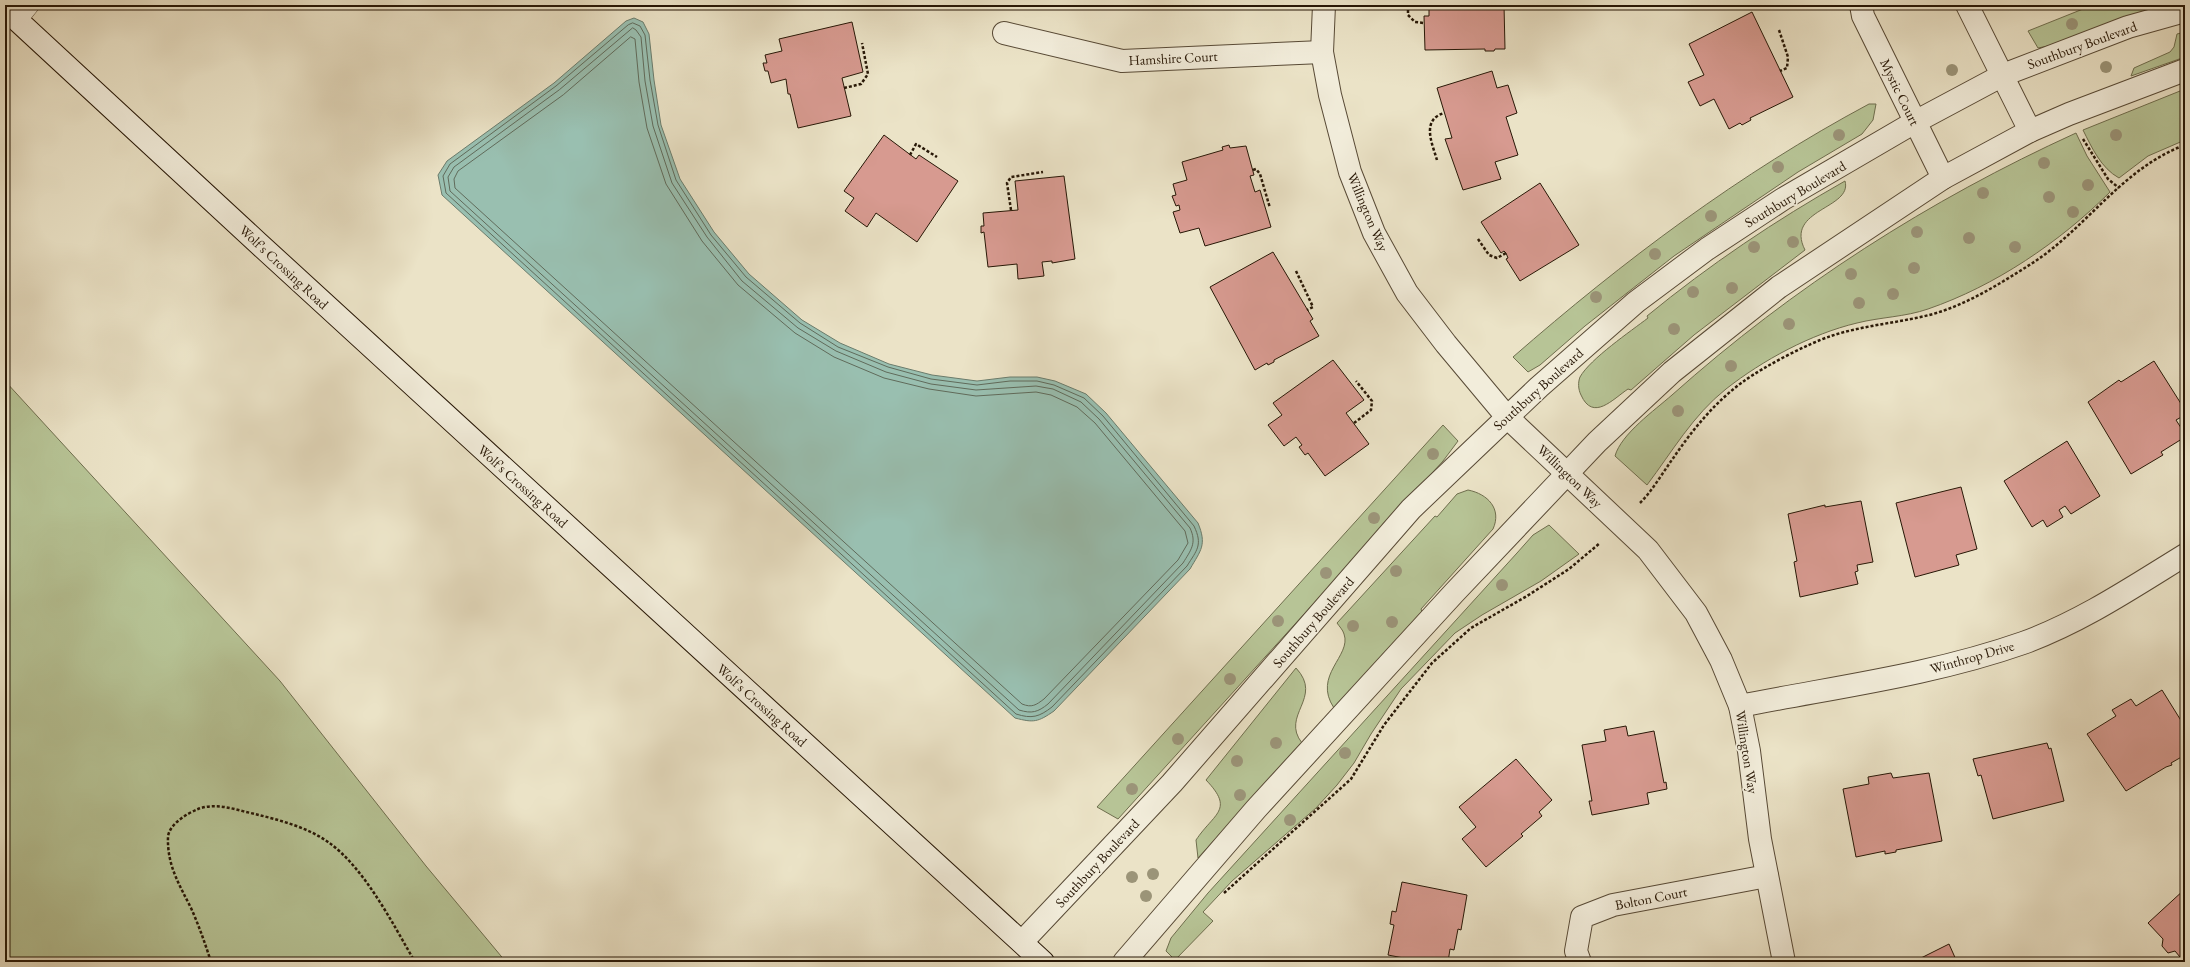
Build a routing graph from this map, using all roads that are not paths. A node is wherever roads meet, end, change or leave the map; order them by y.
1 (1324, 5) edge
2 (1861, 5) edge
3 (1967, 5) edge
4 (2185, 11) edge
5 (18, 12) edge
6 (1004, 33) dead end
7 (1322, 52) junction
8 (2185, 70) edge
9 (2003, 75) junction
10 (1914, 122) junction
11 (2030, 131) junction
12 (1943, 178) junction
13 (1507, 417) junction
14 (1567, 473) junction
15 (2185, 555) edge
16 (1740, 706) junction
17 (1767, 876) junction
18 (1022, 942) junction
19 (1043, 962) edge
20 (1124, 962) edge
21 (1580, 962) edge
22 (1784, 962) edge

1 - 7 street, Willington Way
2 - 10 street, Mystic Court
3 - 9 street
4 - 9 street, Southbury Boulevard
5 - 18 street, Wolf's Crossing Road
6 - 7 street, Hamshire Court
7 - 13 street, Willington Way
8 - 11 street
9 - 10 street, Southbury Boulevard
9 - 11 street
10 - 12 street, Mystic Court
10 - 13 street, Southbury Boulevard
11 - 12 street
12 - 14 street
13 - 14 street, Willington Way
13 - 18 street, Southbury Boulevard
14 - 16 street, Willington Way
14 - 20 street
15 - 16 street, Winthrop Drive
16 - 17 street, Willington Way
17 - 21 street, Bolton Court
17 - 22 street, Willington Way
18 - 19 street, Wolf's Crossing Road

